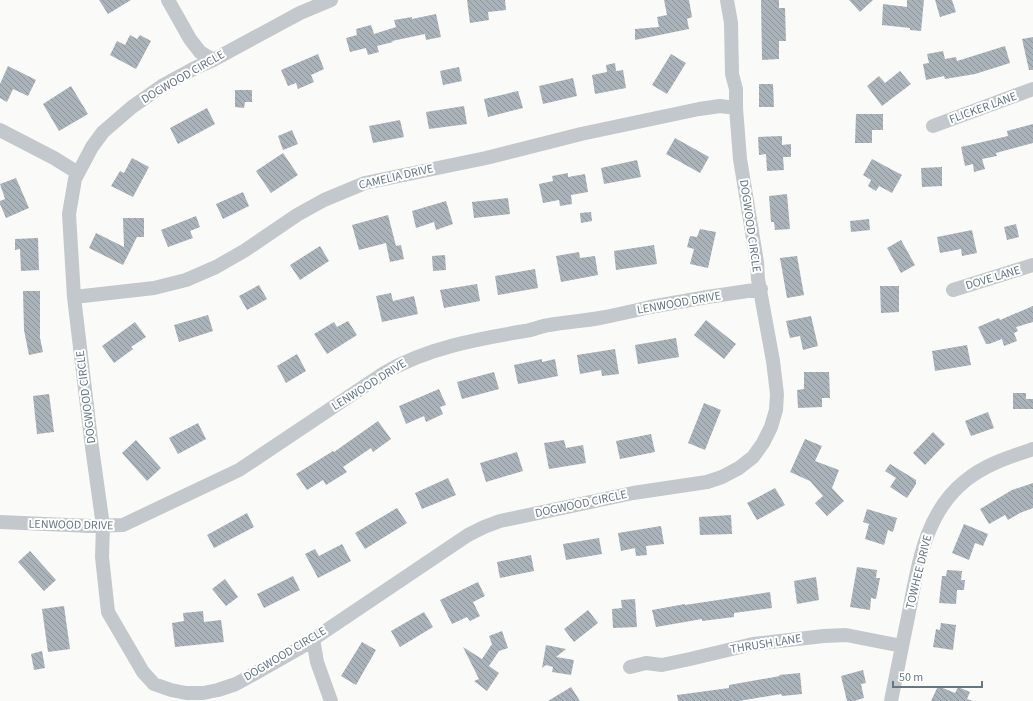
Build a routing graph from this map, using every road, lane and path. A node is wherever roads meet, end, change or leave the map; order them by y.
1 (168, 0) edge
2 (331, 0) edge
3 (727, 0) edge
4 (213, 60) junction
5 (1033, 90) edge
6 (736, 108) junction
7 (933, 126) dead end
8 (0, 130) edge
9 (78, 173) junction
10 (1033, 265) edge
11 (760, 289) junction
12 (953, 290) dead end
13 (74, 297) junction
14 (1033, 449) edge
15 (0, 522) edge
16 (103, 526) junction
17 (313, 639) junction
18 (902, 646) junction
19 (630, 667) dead end
20 (331, 701) edge
21 (891, 701) edge

1 - 4 street
2 - 4 street, DOGWOOD CIRCLE
3 - 6 street, DOGWOOD CIRCLE
4 - 9 street, DOGWOOD CIRCLE
5 - 7 street, FLICKER LANE
6 - 11 street, DOGWOOD CIRCLE
6 - 13 street, CAMELIA DRIVE
8 - 9 street
9 - 13 street, DOGWOOD CIRCLE
10 - 12 street, DOVE LANE
11 - 16 street, LENWOOD DRIVE
11 - 17 street, DOGWOOD CIRCLE
13 - 16 street, DOGWOOD CIRCLE
14 - 18 street, TOWHEE DRIVE
15 - 16 street, LENWOOD DRIVE
16 - 17 street, DOGWOOD CIRCLE
17 - 20 street
18 - 19 street, THRUSH LANE
18 - 21 street, TOWHEE DRIVE

